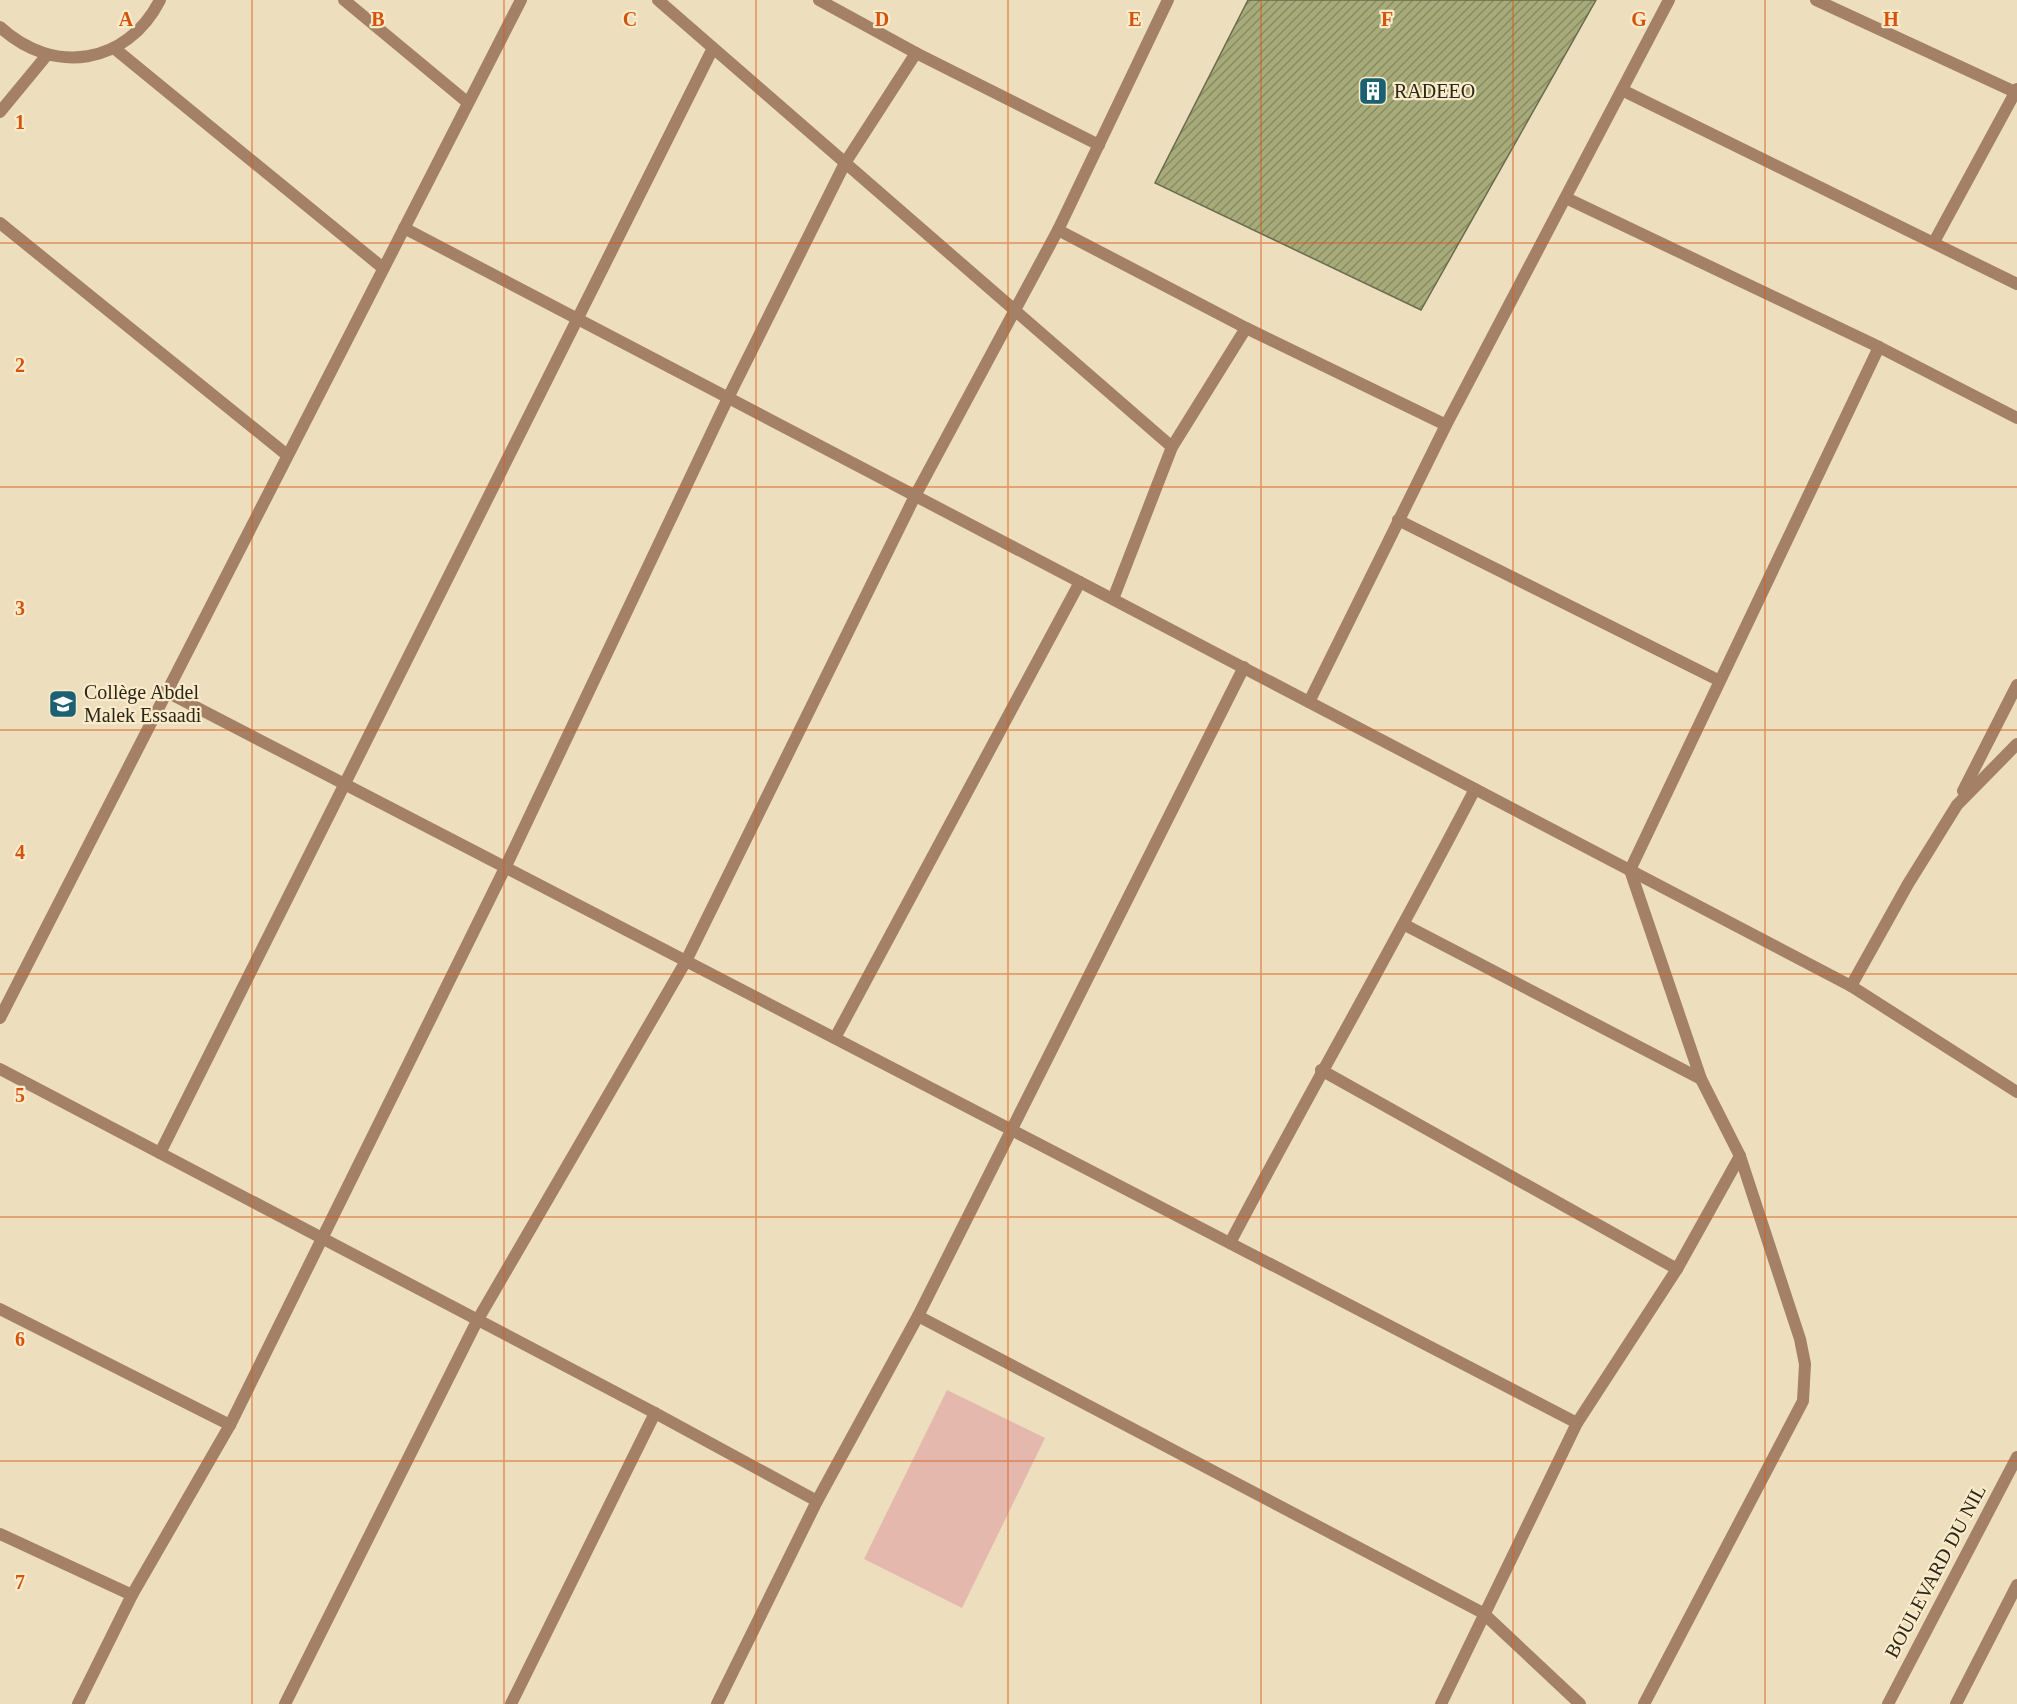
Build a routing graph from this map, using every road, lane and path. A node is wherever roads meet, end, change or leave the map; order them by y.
1 (160, 0) edge
2 (344, 0) edge
3 (521, 0) edge
4 (658, 0) edge
5 (819, 0) edge
6 (1168, 0) edge
7 (1669, 0) edge
8 (1816, 0) edge
9 (0, 27) edge
10 (114, 48) junction
11 (714, 48) junction
12 (916, 53) junction
13 (47, 55) junction
14 (1622, 90) junction
15 (2016, 91) edge
16 (467, 102) junction
17 (0, 112) edge
18 (1099, 145) junction
19 (845, 163) junction
20 (1566, 198) junction
21 (0, 223) edge
22 (404, 228) junction
23 (1058, 230) junction
24 (1934, 242) junction
25 (383, 268) junction
26 (2017, 284) edge
27 (1014, 310) junction
28 (576, 318) junction
29 (1246, 328) junction
30 (1880, 347) junction
31 (728, 398) junction
32 (2017, 418) edge
33 (1446, 425) junction
34 (1172, 447) junction
35 (287, 455) junction
36 (915, 496) junction
37 (1398, 520) junction
38 (1080, 582) junction
39 (1113, 599) junction
40 (1244, 667) junction
41 (1718, 680) junction
42 (2017, 686) edge
43 (165, 691) junction
44 (1309, 702) junction
45 (2017, 744) edge
46 (345, 784) junction
47 (1475, 789) junction
48 (1957, 805) junction
49 (506, 868) junction
50 (1630, 870) junction
51 (1405, 925) junction
52 (686, 961) junction
53 (1851, 986) junction
54 (0, 1018) edge
55 (835, 1038) junction
56 (0, 1069) edge
57 (1321, 1070) junction
58 (1701, 1079) junction
59 (2017, 1092) edge
60 (1010, 1129) junction
61 (160, 1154) junction
62 (1740, 1156) junction
63 (321, 1238) junction
64 (1230, 1243) junction
65 (1677, 1269) junction
66 (0, 1309) edge
67 (918, 1316) junction
68 (477, 1321) junction
69 (655, 1413) junction
70 (1577, 1423) junction
71 (230, 1425) junction
72 (2017, 1457) edge
73 (817, 1501) junction
74 (0, 1534) edge
75 (2017, 1585) edge
76 (132, 1595) junction
77 (1483, 1613) junction
78 (721, 1703) edge
79 (78, 1704) edge
80 (285, 1704) edge
81 (511, 1704) edge
82 (1441, 1704) edge
83 (1580, 1704) edge
84 (1644, 1704) edge
85 (1888, 1704) edge
86 (1956, 1704) edge

1 - 10 street
2 - 16 street
3 - 16 street
4 - 11 street
5 - 12 street
6 - 18 street
7 - 14 street
8 - 15 street
9 - 13 street
10 - 13 street
10 - 25 street
11 - 19 street
11 - 28 street
12 - 18 street
12 - 19 street
13 - 17 street
14 - 20 street
14 - 24 street
15 - 24 street
16 - 22 street
18 - 23 street
19 - 27 street
19 - 31 street
20 - 30 street
20 - 33 street
21 - 35 street
22 - 25 street
22 - 28 street
23 - 27 street
23 - 29 street
24 - 26 street
25 - 35 street
27 - 34 street
27 - 36 street
28 - 31 street
28 - 46 street
29 - 33 street
29 - 34 street
30 - 32 street
30 - 41 street
31 - 36 street
31 - 49 street
33 - 37 street
34 - 39 street
35 - 43 street
36 - 38 street
36 - 52 street
37 - 41 street
37 - 44 street
38 - 39 street
38 - 55 street
39 - 40 street
40 - 44 street
40 - 60 street
41 - 50 street
42 - 48 street
43 - 46 street
43 - 54 street
44 - 47 street
45 - 48 street
46 - 49 street
46 - 61 street
47 - 50 street
47 - 51 street
48 - 53 street
49 - 52 street
49 - 63 street
50 - 53 street
50 - 58 street
51 - 57 street
51 - 58 street
52 - 55 street
52 - 68 street
53 - 59 street
55 - 60 street
56 - 61 street
57 - 64 street
57 - 65 street
58 - 62 street
60 - 64 street
60 - 67 street
61 - 63 street
62 - 65 street
62 - 84 street
63 - 68 street
63 - 71 street
64 - 70 street
65 - 70 street
66 - 71 street
67 - 73 street
67 - 77 street
68 - 69 street
68 - 80 street
69 - 73 street
69 - 81 street
70 - 77 street
71 - 76 street
72 - 85 street, BOULEVARD DU NIL
73 - 78 street
74 - 76 street
75 - 86 street
76 - 79 street
77 - 82 street
77 - 83 street

